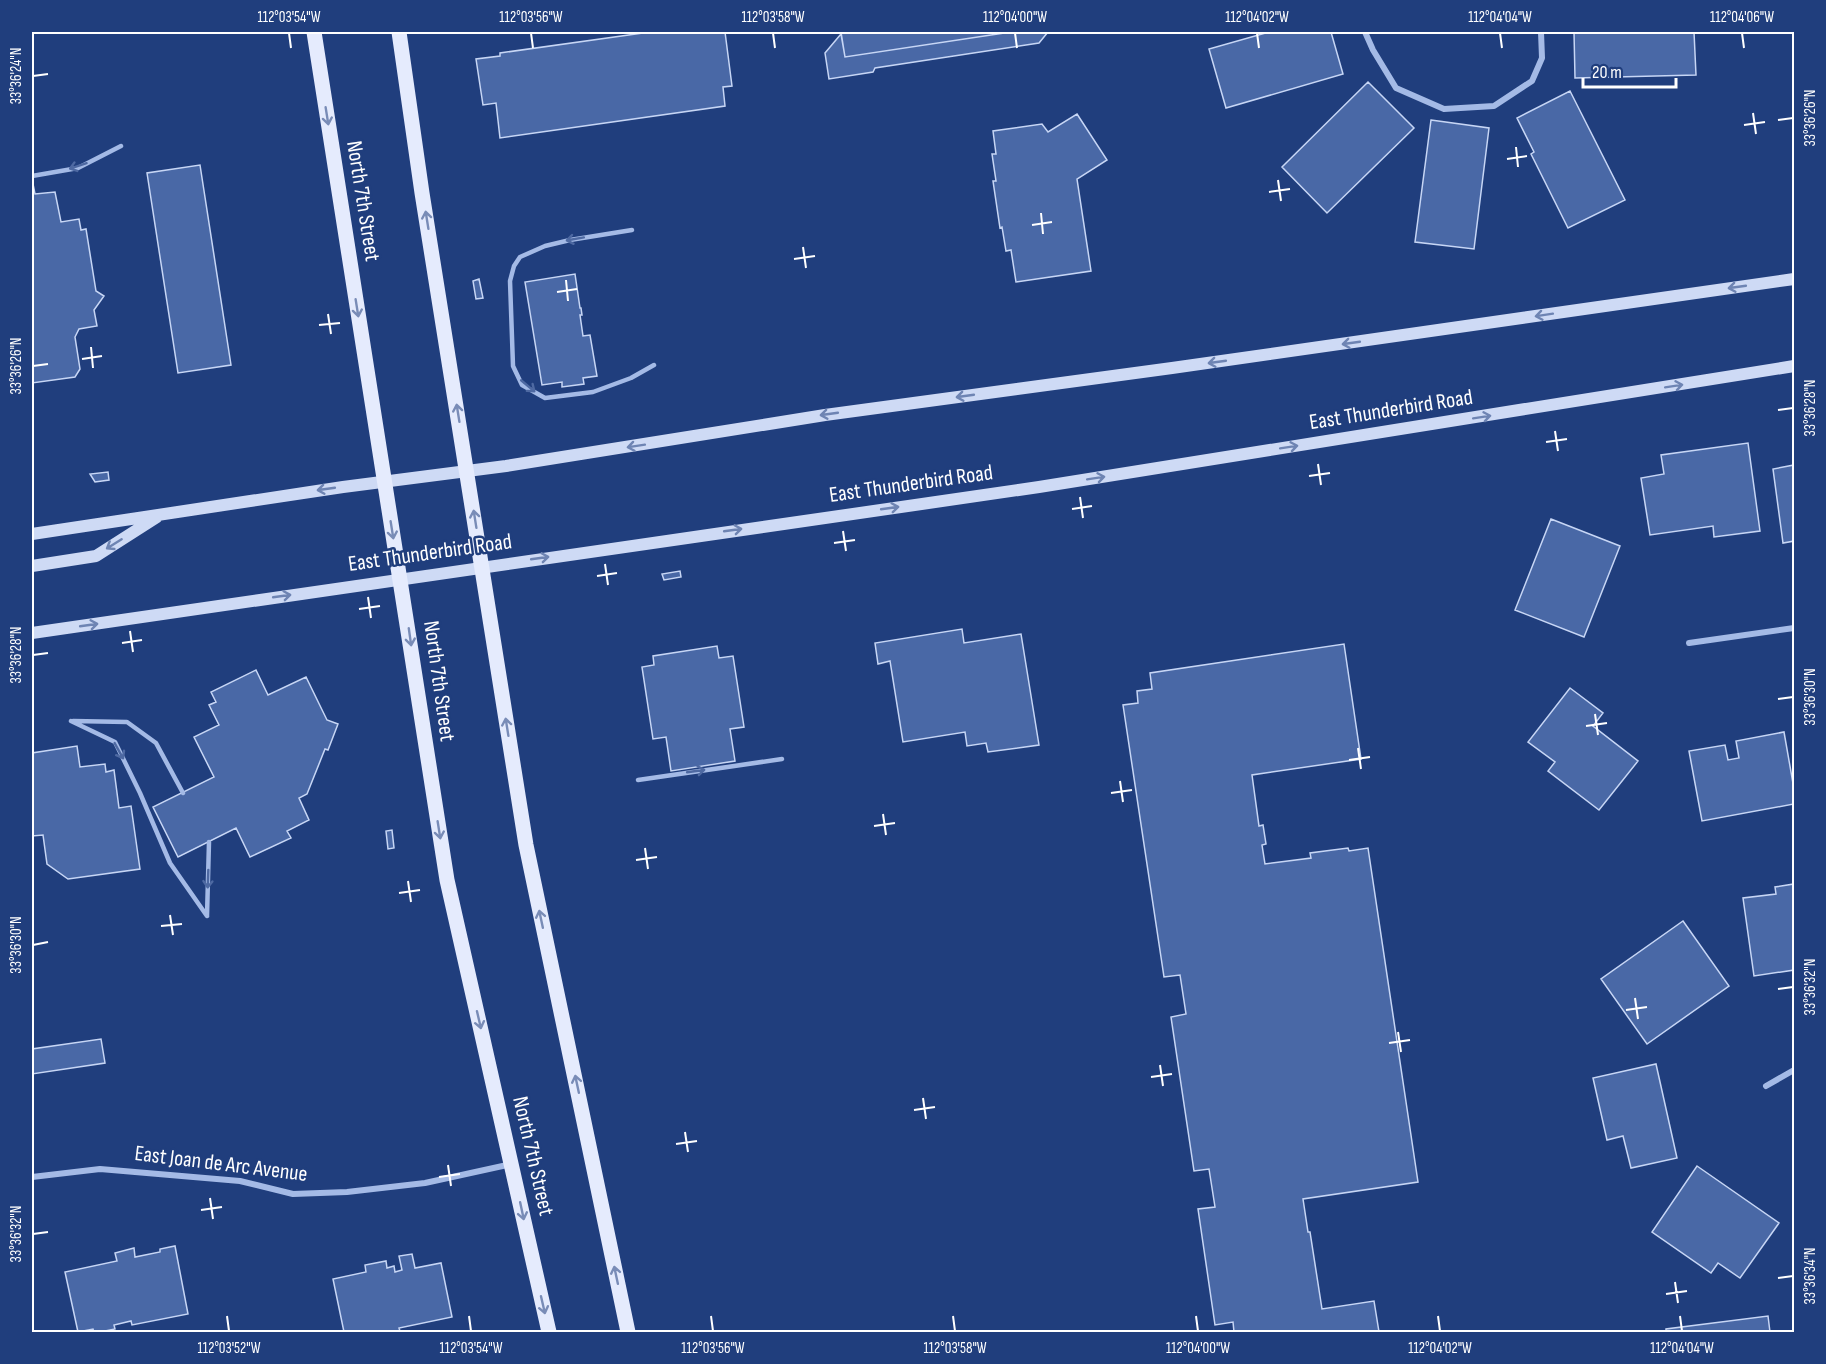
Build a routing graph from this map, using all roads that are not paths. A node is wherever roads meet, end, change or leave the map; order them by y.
1 (314, 32) edge
2 (399, 32) edge
3 (1365, 32) edge
4 (1541, 32) edge
5 (121, 146) dead end
6 (32, 176) edge
7 (632, 230) dead end
8 (1794, 279) edge
9 (654, 365) dead end
10 (1794, 366) edge
11 (467, 471) junction
12 (384, 481) junction
13 (164, 513) junction
14 (32, 534) edge
15 (32, 566) edge
16 (482, 567) junction
17 (400, 579) junction
18 (1794, 628) edge
19 (32, 633) edge
20 (1689, 643) dead end
21 (782, 759) dead end
22 (638, 780) dead end
23 (183, 793) dead end
24 (209, 842) dead end
25 (1794, 1070) edge
26 (1766, 1086) dead end
27 (512, 1164) junction
28 (32, 1177) edge
29 (549, 1332) edge
30 (628, 1332) edge

1 -> 12 main road, North 7th Street
11 -> 2 main road
3 - 4 street
5 -> 6 lane
7 -> 9 lane
8 -> 11 main road
16 -> 10 main road, East Thunderbird Road
11 - 12 main road
16 -> 11 main road
12 -> 13 main road
12 -> 17 main road, North 7th Street
13 - 14 main road
13 -> 15 main road
16 - 17 main road, East Thunderbird Road
30 -> 16 main road
19 -> 17 main road, East Thunderbird Road
17 -> 27 main road, North 7th Street
18 - 20 street
22 -> 21 lane
23 - 24 lane
25 - 26 street
27 - 28 street, East Joan de Arc Avenue
27 -> 29 main road, North 7th Street

